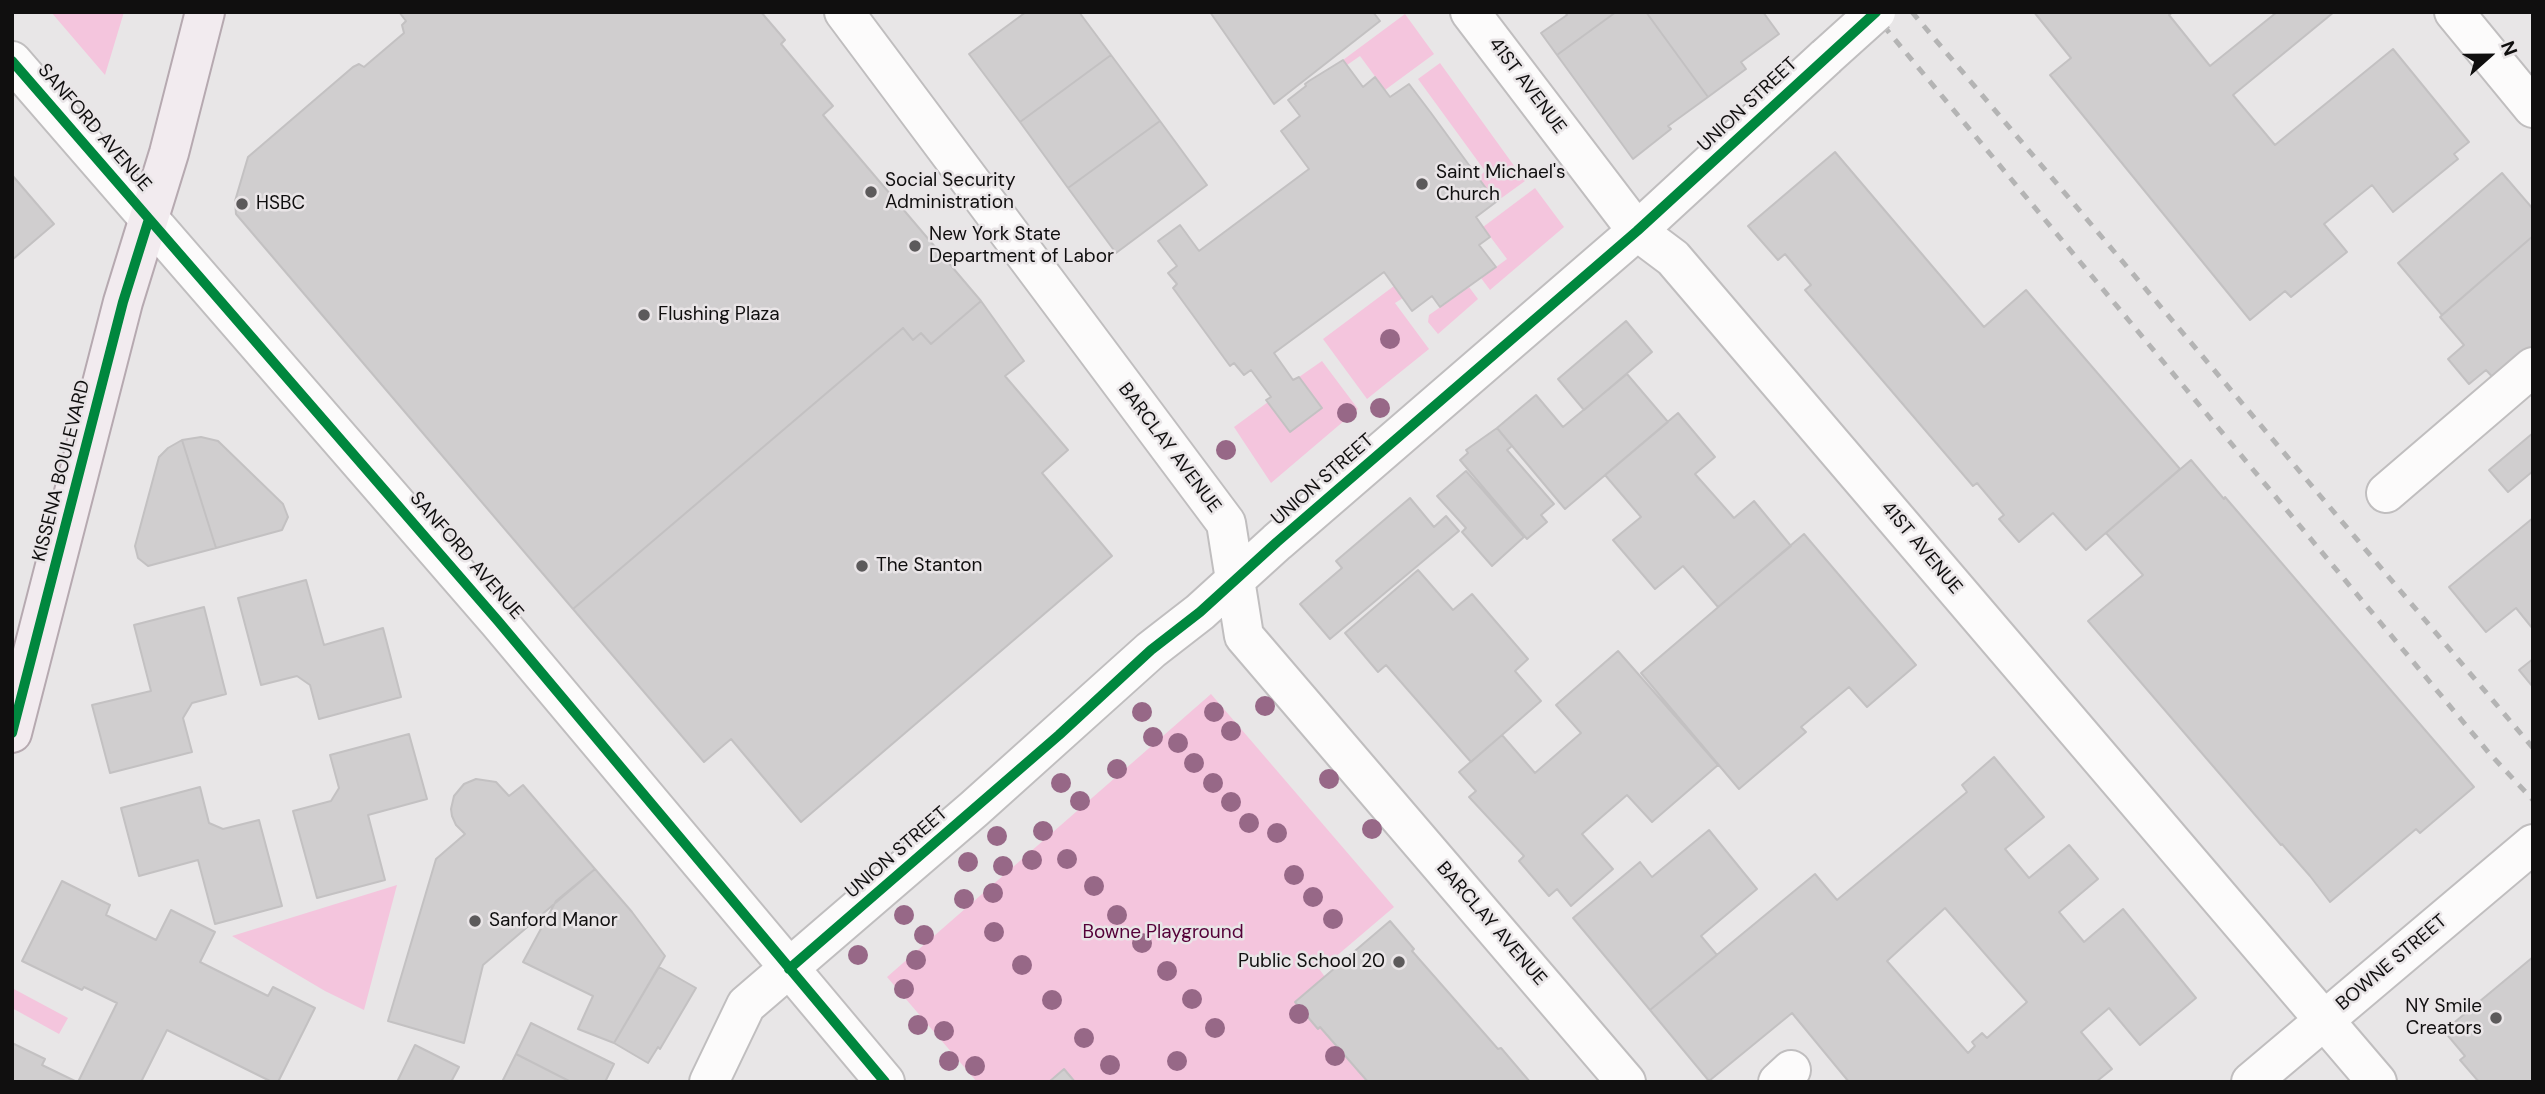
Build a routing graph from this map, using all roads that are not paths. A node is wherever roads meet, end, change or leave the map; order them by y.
1 (205, 12) edge
2 (844, 12) edge
3 (1470, 12) edge
4 (1876, 12) edge
5 (2454, 12) edge
6 (12, 61) edge
7 (2533, 108) edge
8 (149, 219) junction
9 (1637, 232) junction
10 (2533, 367) edge
11 (2386, 493) dead end
12 (1236, 581) junction
13 (12, 733) edge
14 (2533, 844) edge
15 (789, 969) junction
16 (2325, 1021) junction
17 (709, 1082) edge
18 (885, 1082) edge
19 (1626, 1082) edge
20 (2251, 1082) edge
21 (2377, 1082) edge

1 - 8 main road, KISSENA BOULEVARD
2 - 12 street, BARCLAY AVENUE
3 - 9 street, 41ST AVENUE
4 - 9 street, UNION STREET, bridge
5 - 7 street
6 - 8 street, SANFORD AVENUE
8 - 13 main road, KISSENA BOULEVARD
8 - 15 street, SANFORD AVENUE
9 - 12 street, UNION STREET
9 - 16 street, 41ST AVENUE
10 - 11 street
12 - 15 street, UNION STREET
12 - 19 street, BARCLAY AVENUE
14 - 16 street, BOWNE STREET
15 - 17 street, UNION STREET
15 - 18 street, SANFORD AVENUE
16 - 20 street, BOWNE STREET
16 - 21 street, 41ST AVENUE

